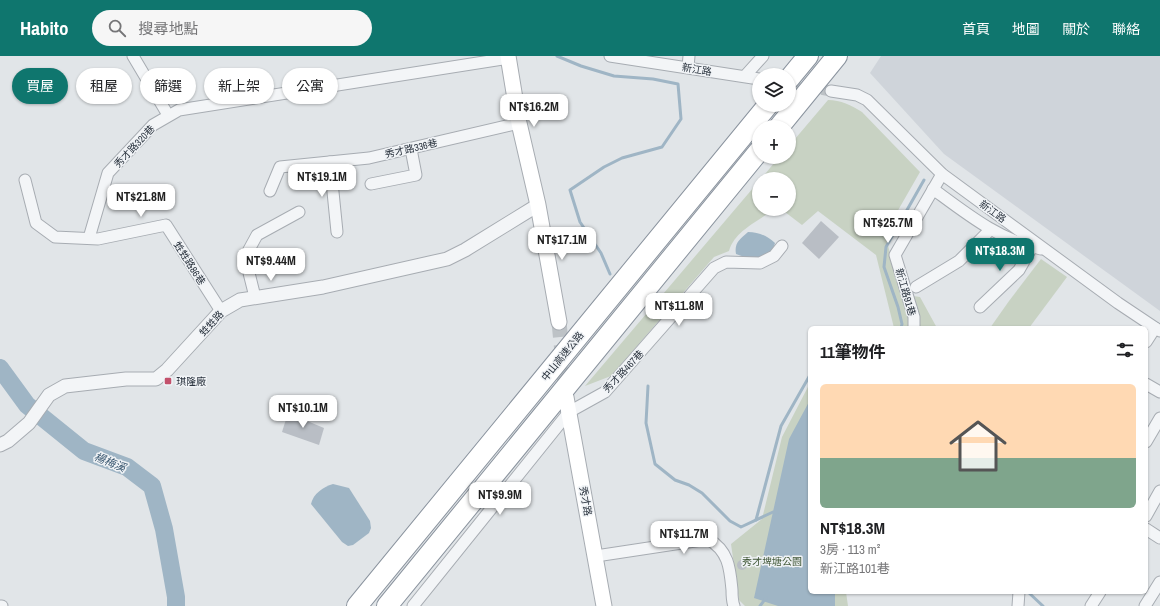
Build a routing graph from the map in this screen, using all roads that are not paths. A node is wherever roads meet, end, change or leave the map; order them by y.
1 (134, 56) edge
2 (610, 56) edge
3 (763, 56) edge
4 (808, 56) edge
5 (837, 56) edge
6 (509, 57) edge
7 (688, 62) edge
8 (796, 71) edge
9 (745, 76) junction
10 (752, 78) edge
11 (831, 91) tunnel mouth
12 (762, 112) edge
13 (168, 115) junction
14 (785, 120) edge
15 (519, 123) junction
16 (411, 149) junction
17 (752, 160) edge
18 (330, 162) junction
19 (942, 174) junction
20 (25, 180) dead end
21 (371, 184) dead end
22 (933, 190) junction
23 (270, 191) dead end
24 (538, 205) junction
25 (299, 212) dead end
26 (990, 230) junction
27 (336, 232) dead end
28 (89, 238) junction
29 (782, 246) dead end
30 (1032, 247) junction
31 (1048, 251) junction
32 (916, 287) dead end
33 (255, 297) junction
34 (980, 307) dead end
35 (221, 311) junction
36 (559, 322) tunnel mouth
37 (914, 326) edge
38 (1158, 329) edge
39 (1148, 340) edge
40 (1148, 385) edge
41 (1160, 392) edge
42 (566, 397) tunnel mouth
43 (569, 412) junction
44 (1160, 418) edge
45 (1148, 439) edge
46 (0, 445) edge
47 (1160, 492) edge
48 (1148, 513) edge
49 (1148, 530) edge
50 (1160, 538) edge
51 (596, 556) junction
52 (1160, 582) edge
53 (1019, 594) edge
54 (1099, 594) edge
55 (356, 606) edge
56 (387, 606) edge
57 (412, 606) edge
58 (604, 606) edge
59 (734, 606) edge
60 (1018, 606) edge
61 (1092, 606) edge
62 (1145, 606) edge

1 - 13 street
2 - 7 street, 新江路
3 - 9 street
4 - 8 highway
5 - 14 highway
6 - 13 street, 秀才路320巷
6 - 15 main road
7 - 9 street, 新江路
9 - 10 street, 新江路
11 - 19 street, 新江路
12 - 55 highway, 中山高速公路
13 - 28 street, 秀才路320巷
15 - 16 street, 秀才路336巷
15 - 24 main road
16 - 18 street, 秀才路336巷
16 - 21 street
17 - 56 highway
18 - 23 street, 秀才路336巷
18 - 27 street
19 - 22 street, 新江路91巷
19 - 31 street, 新江路
20 - 28 street, 甡甡路86巷
22 - 26 street
22 - 37 street, 新江路91巷
24 - 33 street, 甡甡路
24 - 36 main road
25 - 33 street
26 - 30 street
26 - 32 street
28 - 35 street, 甡甡路86巷
29 - 43 street, 秀才路467巷
30 - 31 street
30 - 34 street
31 - 38 street, 新江路
33 - 35 street, 甡甡路
35 - 46 street, 甡甡路
38 - 39 street
40 - 41 street
42 - 43 main road, 秀才路
43 - 51 main road, 秀才路
43 - 57 street
44 - 45 street
47 - 48 street
49 - 50 street
51 - 58 main road, 秀才路
51 - 59 street
52 - 62 street
53 - 60 street
54 - 61 street

